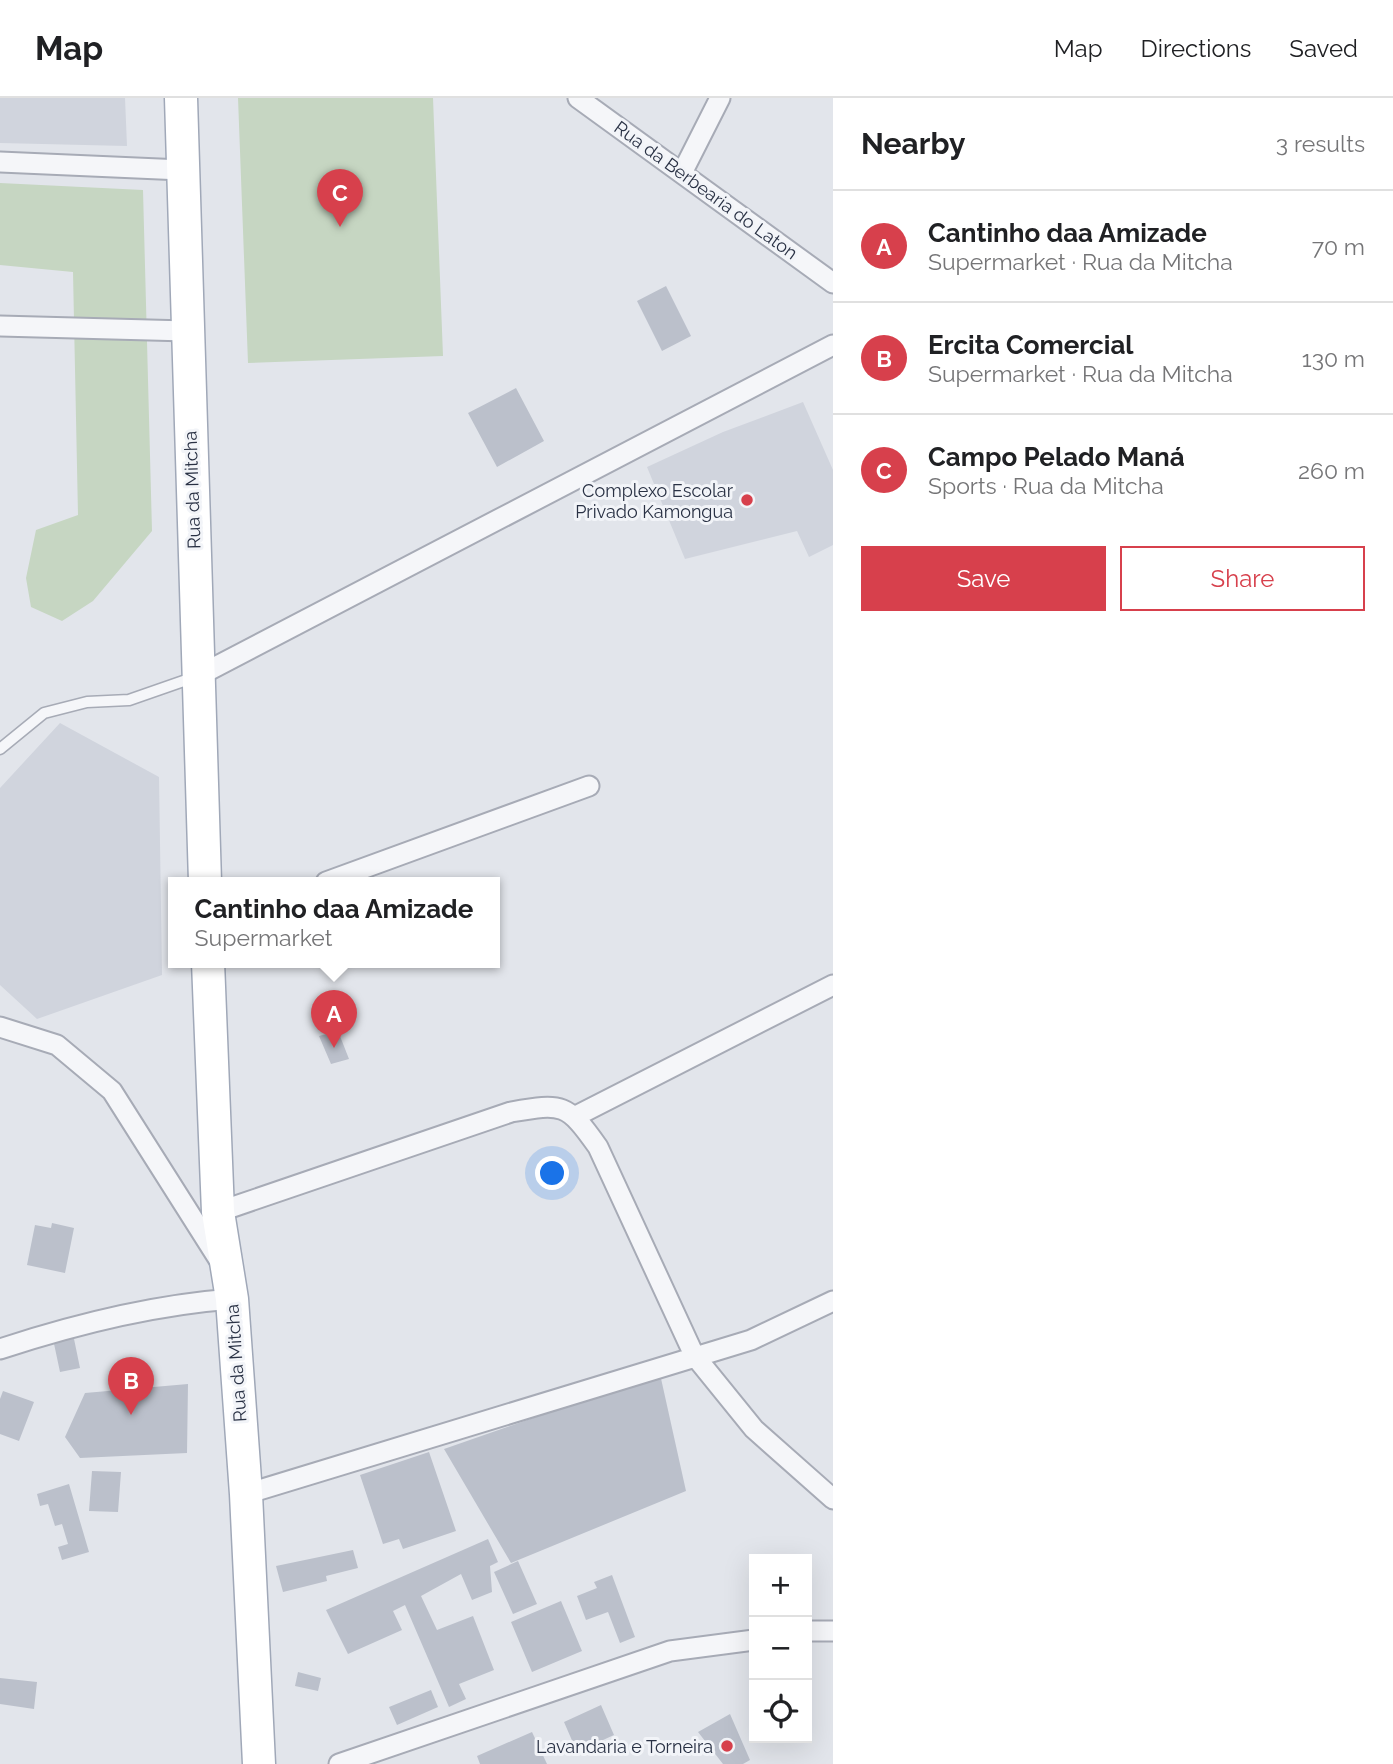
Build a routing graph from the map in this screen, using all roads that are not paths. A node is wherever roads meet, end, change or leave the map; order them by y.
1 (181, 98) edge
2 (578, 98) edge
3 (720, 98) edge
4 (0, 162) edge
5 (182, 170) junction
6 (682, 173) junction
7 (833, 283) edge
8 (0, 326) edge
9 (187, 331) junction
10 (833, 345) edge
11 (198, 676) junction
12 (0, 749) edge
13 (589, 786) dead end
14 (205, 877) edge
15 (340, 877) edge
16 (208, 968) edge
17 (833, 985) edge
18 (0, 1027) edge
19 (576, 1116) junction
20 (218, 1212) junction
21 (230, 1287) junction
22 (833, 1301) edge
23 (0, 1349) edge
24 (694, 1355) junction
25 (246, 1494) junction
26 (833, 1499) edge
27 (812, 1631) edge
28 (833, 1631) edge
29 (749, 1641) edge
30 (259, 1764) edge
31 (339, 1764) edge

1 - 5 main road, Rua da Mitcha
2 - 6 street, Rua da Berbearia do Laton
3 - 6 street
4 - 5 street
5 - 9 main road, Rua da Mitcha
6 - 7 street, Rua da Berbearia do Laton
8 - 9 street
9 - 11 main road, Rua da Mitcha
10 - 11 street
11 - 12 lane
11 - 14 main road, Rua da Mitcha
13 - 15 street
16 - 20 main road, Rua da Mitcha
17 - 19 street
18 - 21 street
19 - 20 street
19 - 24 street
20 - 21 main road, Rua da Mitcha
21 - 23 street
21 - 25 main road, Rua da Mitcha
22 - 24 street
24 - 25 street
24 - 26 street
25 - 30 main road, Rua da Mitcha
27 - 28 street
29 - 31 street

